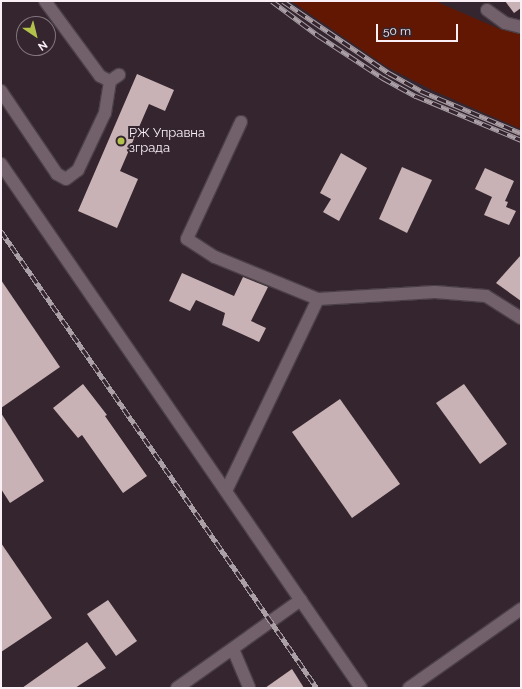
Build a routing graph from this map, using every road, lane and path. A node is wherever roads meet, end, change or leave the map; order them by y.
1 (45, 1) edge
2 (487, 10) dead end
3 (521, 27) edge
4 (1, 91) edge
5 (241, 122) dead end
6 (1, 164) edge
7 (318, 299) junction
8 (521, 318) edge
9 (226, 491) junction
10 (301, 600) junction
11 (521, 609) edge
12 (233, 649) junction
13 (249, 687) edge
14 (177, 688) edge
15 (361, 688) edge
16 (409, 688) edge

1 - 4 lane
2 - 3 lane
5 - 7 lane
6 - 9 lane
7 - 8 lane
7 - 9 lane
9 - 10 lane
10 - 12 lane
10 - 15 lane
11 - 16 lane
12 - 13 lane
12 - 14 lane

